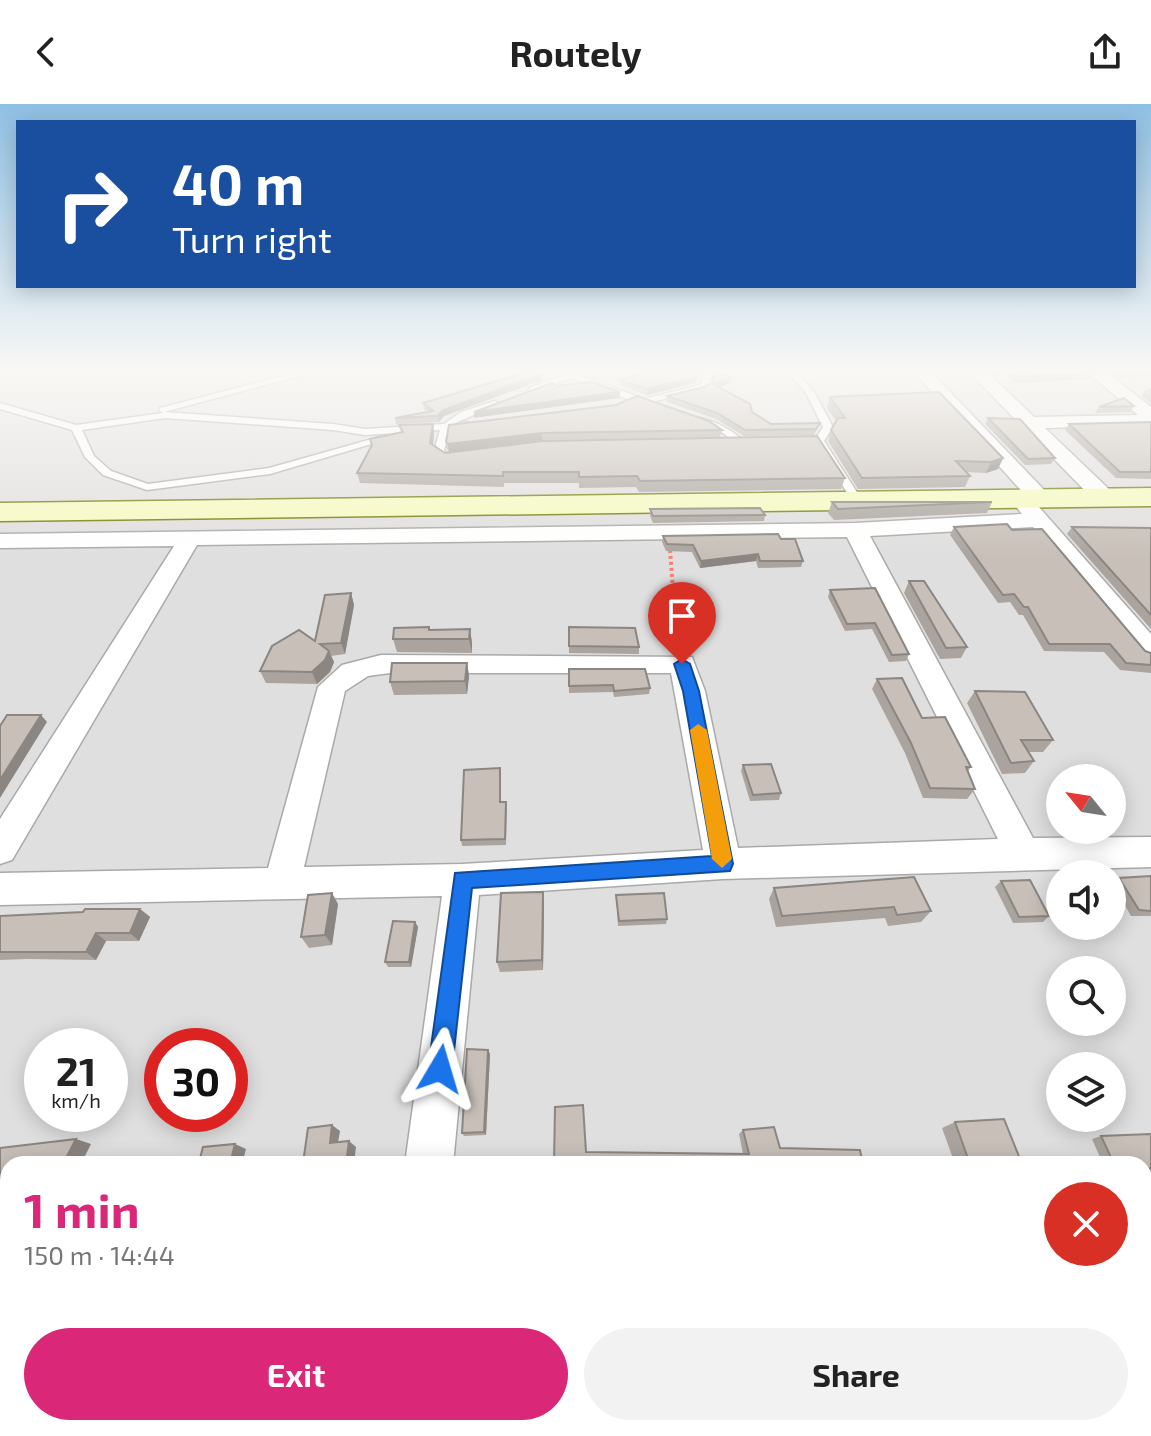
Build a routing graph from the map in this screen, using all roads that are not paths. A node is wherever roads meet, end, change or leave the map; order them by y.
1 (78, 432) edge
2 (399, 432) edge
3 (442, 432) edge
4 (727, 432) edge
5 (825, 432) edge
6 (972, 432) edge
7 (1038, 432) edge
8 (803, 441) edge
9 (819, 441) junction
10 (726, 442) edge
11 (740, 442) junction
12 (755, 442) edge
13 (472, 454) edge
14 (1151, 497) edge
15 (1106, 499) junction
16 (857, 500) junction
17 (1033, 506) junction
18 (3, 515) edge
19 (855, 530) junction
20 (189, 540) junction
21 (0, 541) edge
22 (1151, 651) edge
23 (0, 849) edge
24 (1151, 852) edge
25 (1023, 853) junction
26 (723, 864) junction
27 (462, 880) junction
28 (282, 881) junction
29 (0, 889) edge
30 (430, 1156) edge

1 - 2 lane
3 - 13 lane
4 - 11 lane
5 - 9 lane
6 - 17 street
7 - 15 street
8 - 9 lane
9 - 16 lane
10 - 11 lane
11 - 12 lane
14 - 15 street
15 - 17 street
16 - 17 street
16 - 18 street
17 - 19 street
17 - 22 street
19 - 20 street
19 - 25 street
20 - 21 street
20 - 23 street
24 - 25 street
25 - 26 street
26 - 27 street
26 - 28 street
27 - 28 street
27 - 30 street
28 - 29 street

